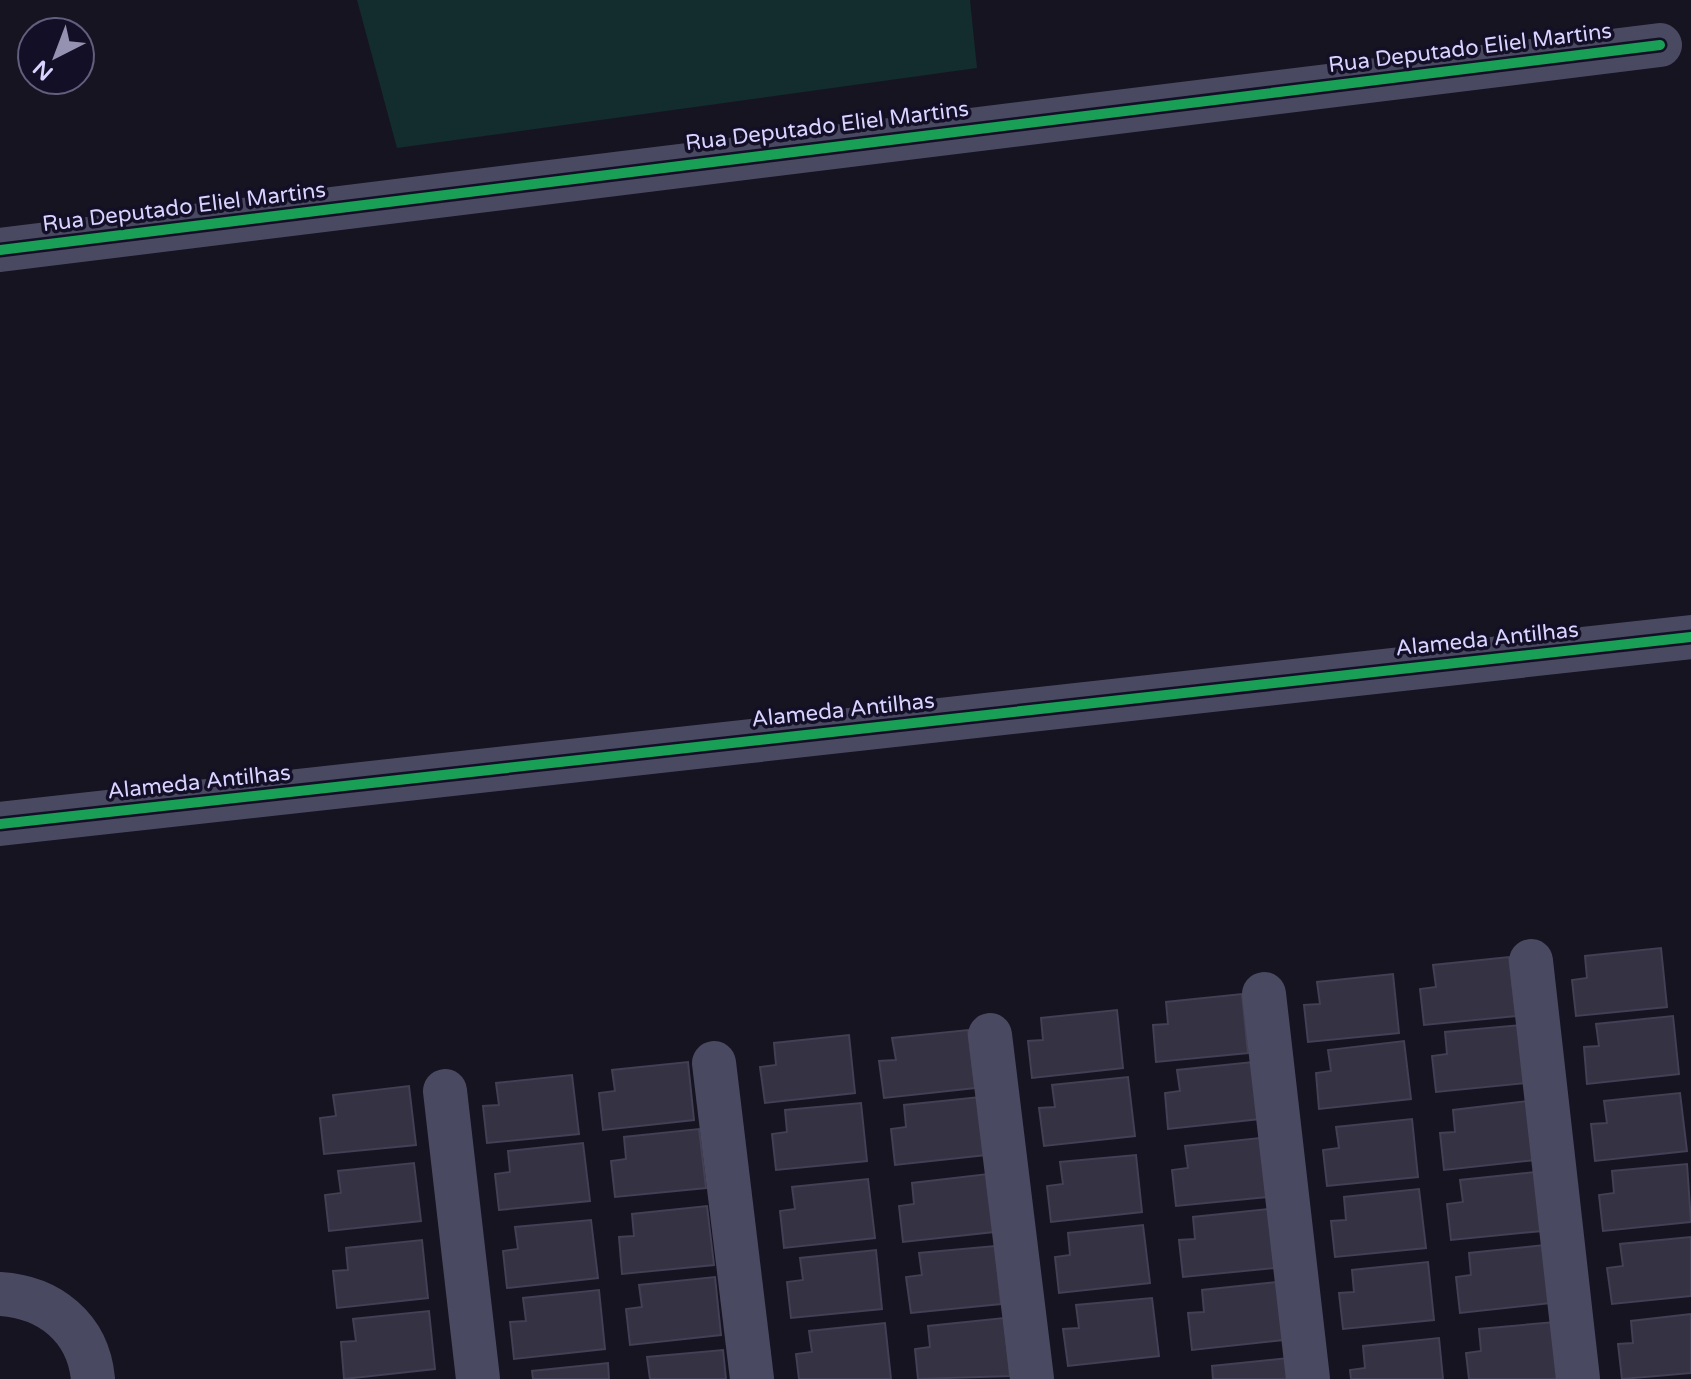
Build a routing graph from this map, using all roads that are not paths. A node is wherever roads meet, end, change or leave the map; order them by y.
1 (1660, 45) dead end
2 (0, 250) edge
3 (1691, 637) edge
4 (0, 824) edge
5 (1531, 961) dead end
6 (1264, 994) dead end
7 (990, 1035) dead end
8 (714, 1063) dead end
9 (445, 1091) dead end
10 (0, 1294) edge
11 (93, 1379) edge
12 (478, 1379) edge
13 (752, 1379) edge
14 (1032, 1379) edge
15 (1308, 1379) edge
16 (1578, 1379) edge

1 - 2 street, Rua Deputado Eliel Martins
3 - 4 street, Alameda Antilhas
5 - 16 street
6 - 15 street
7 - 14 street
8 - 13 street
9 - 12 street
10 - 11 street

